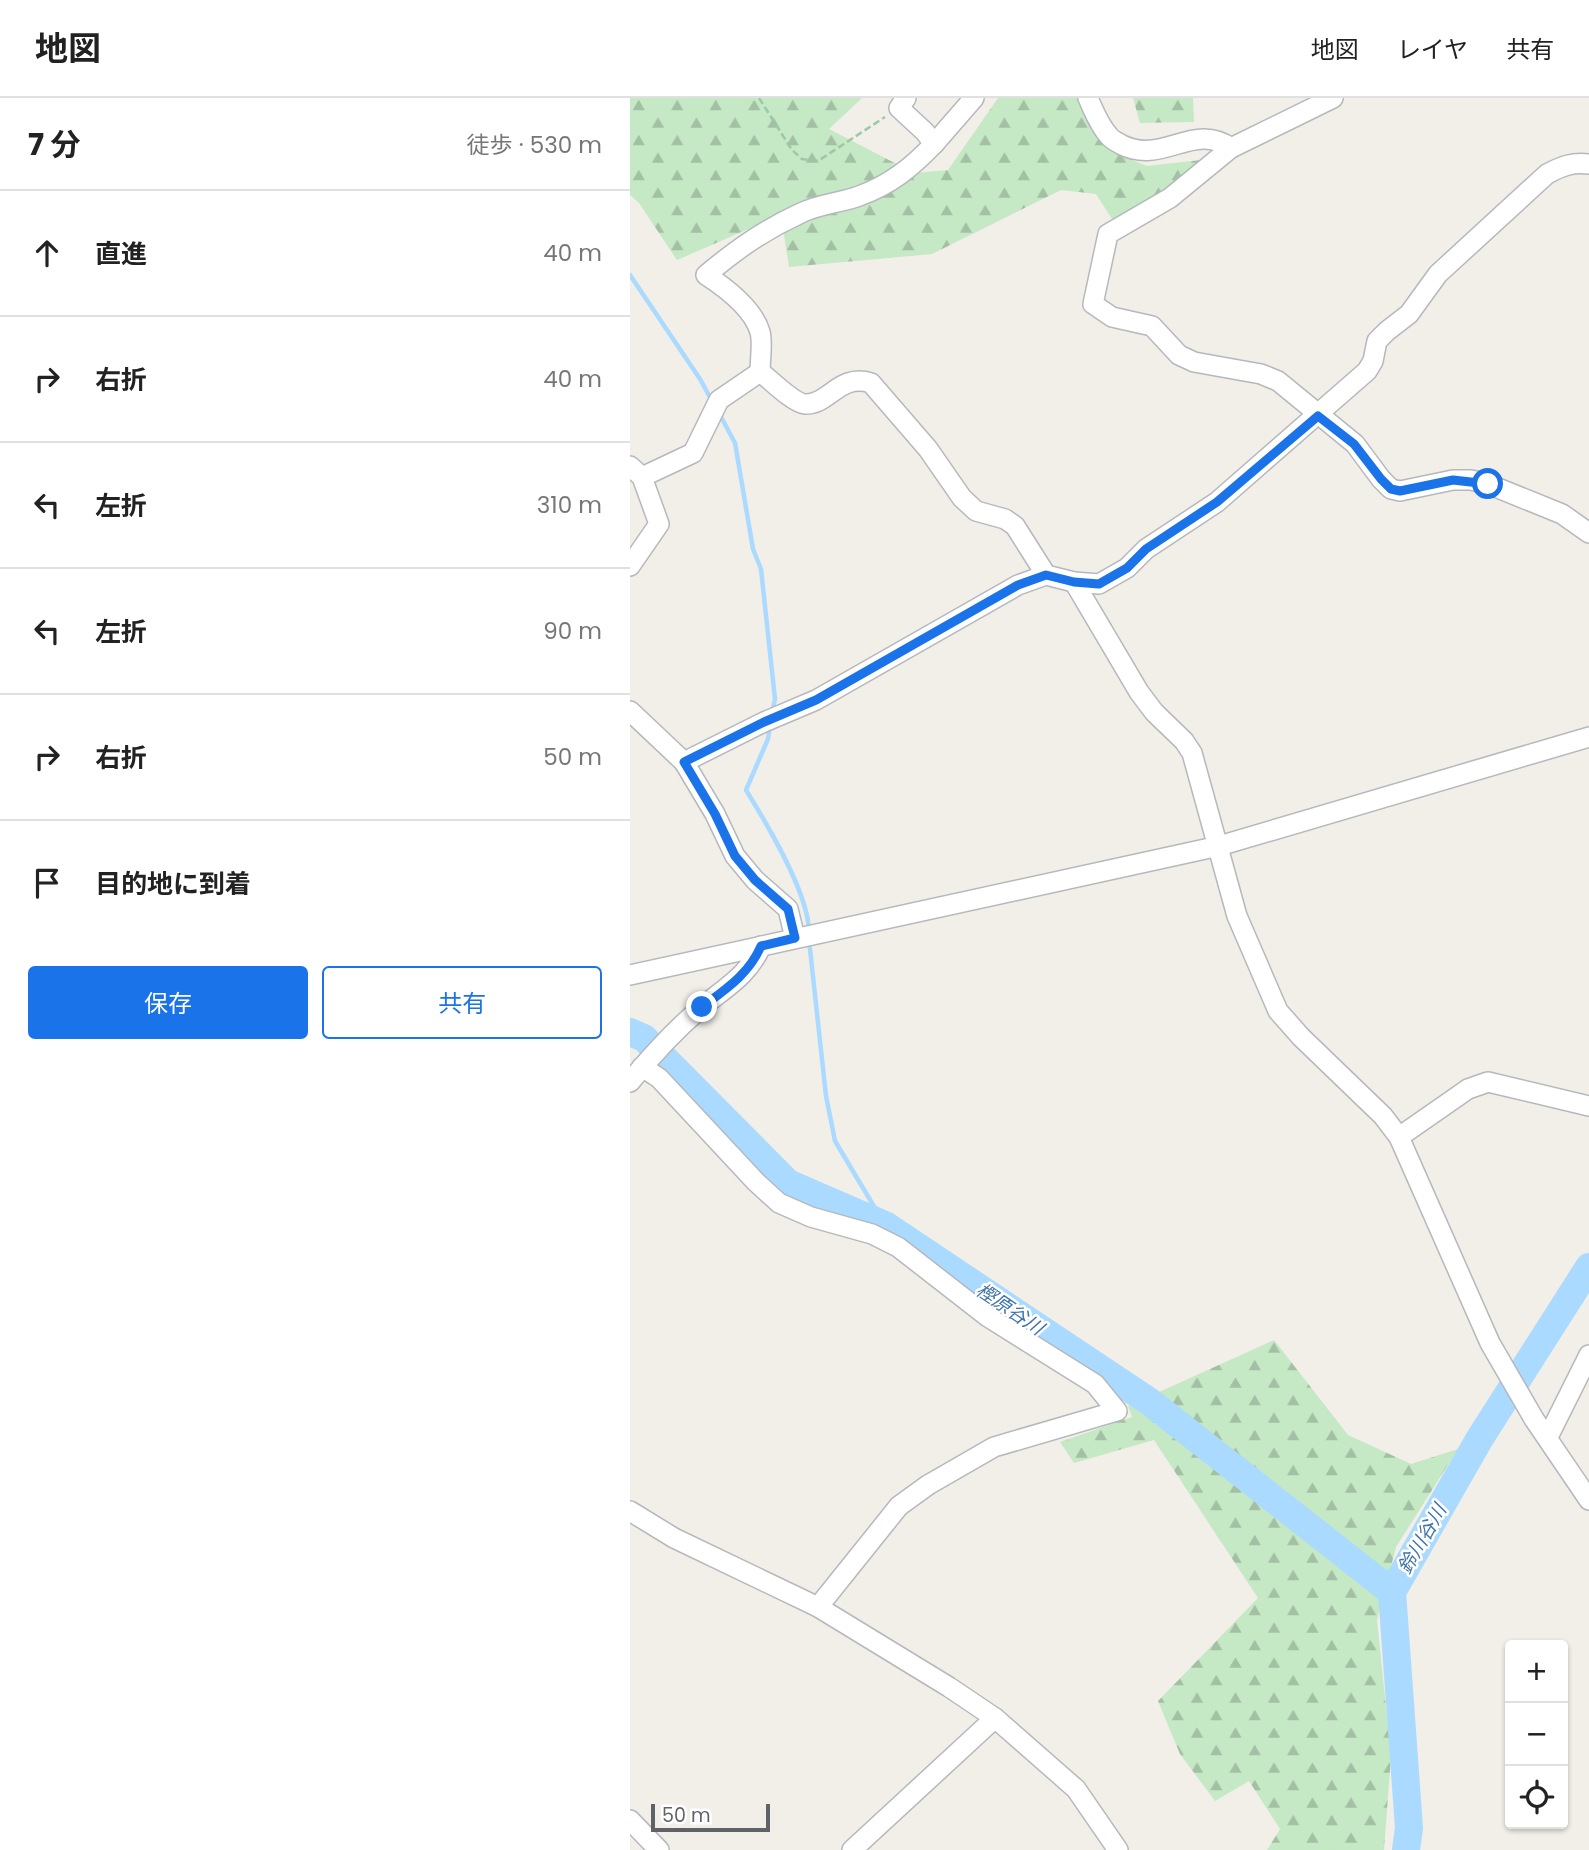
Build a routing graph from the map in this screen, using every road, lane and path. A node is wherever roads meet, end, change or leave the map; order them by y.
1 (759, 98) edge
2 (974, 98) edge
3 (1088, 98) edge
4 (1333, 98) edge
5 (903, 103) edge
6 (934, 144) junction
7 (1231, 148) junction
8 (1589, 164) edge
9 (760, 372) junction
10 (1318, 416) junction
11 (636, 472) edge
12 (1589, 533) edge
13 (630, 566) edge
14 (1046, 575) junction
15 (1074, 582) junction
16 (630, 711) edge
17 (1589, 737) edge
18 (684, 762) junction
19 (1219, 846) junction
20 (804, 936) junction
21 (761, 946) junction
22 (630, 975) edge
23 (639, 1070) edge
24 (1589, 1105) edge
25 (1399, 1137) junction
26 (1589, 1355) edge
27 (1548, 1437) junction
28 (1589, 1500) edge
29 (630, 1511) edge
30 (818, 1607) junction
31 (995, 1718) junction
32 (630, 1820) edge
33 (659, 1850) edge
34 (852, 1850) edge
35 (1118, 1850) edge

1 - 5 path
2 - 6 street
3 - 7 street
4 - 7 street
5 - 6 street
6 - 9 street
7 - 10 street
8 - 10 street
9 - 11 street
9 - 14 street
10 - 12 street
10 - 15 street
11 - 13 street
14 - 15 street
14 - 18 street
15 - 19 street
16 - 18 street
17 - 19 street
18 - 20 street
19 - 20 street
19 - 25 street
20 - 21 street
21 - 22 street
21 - 23 street
23 - 30 street
24 - 25 street
25 - 27 street
26 - 27 street
27 - 28 street
29 - 30 street
30 - 31 street
31 - 34 street
31 - 35 street
32 - 33 street

